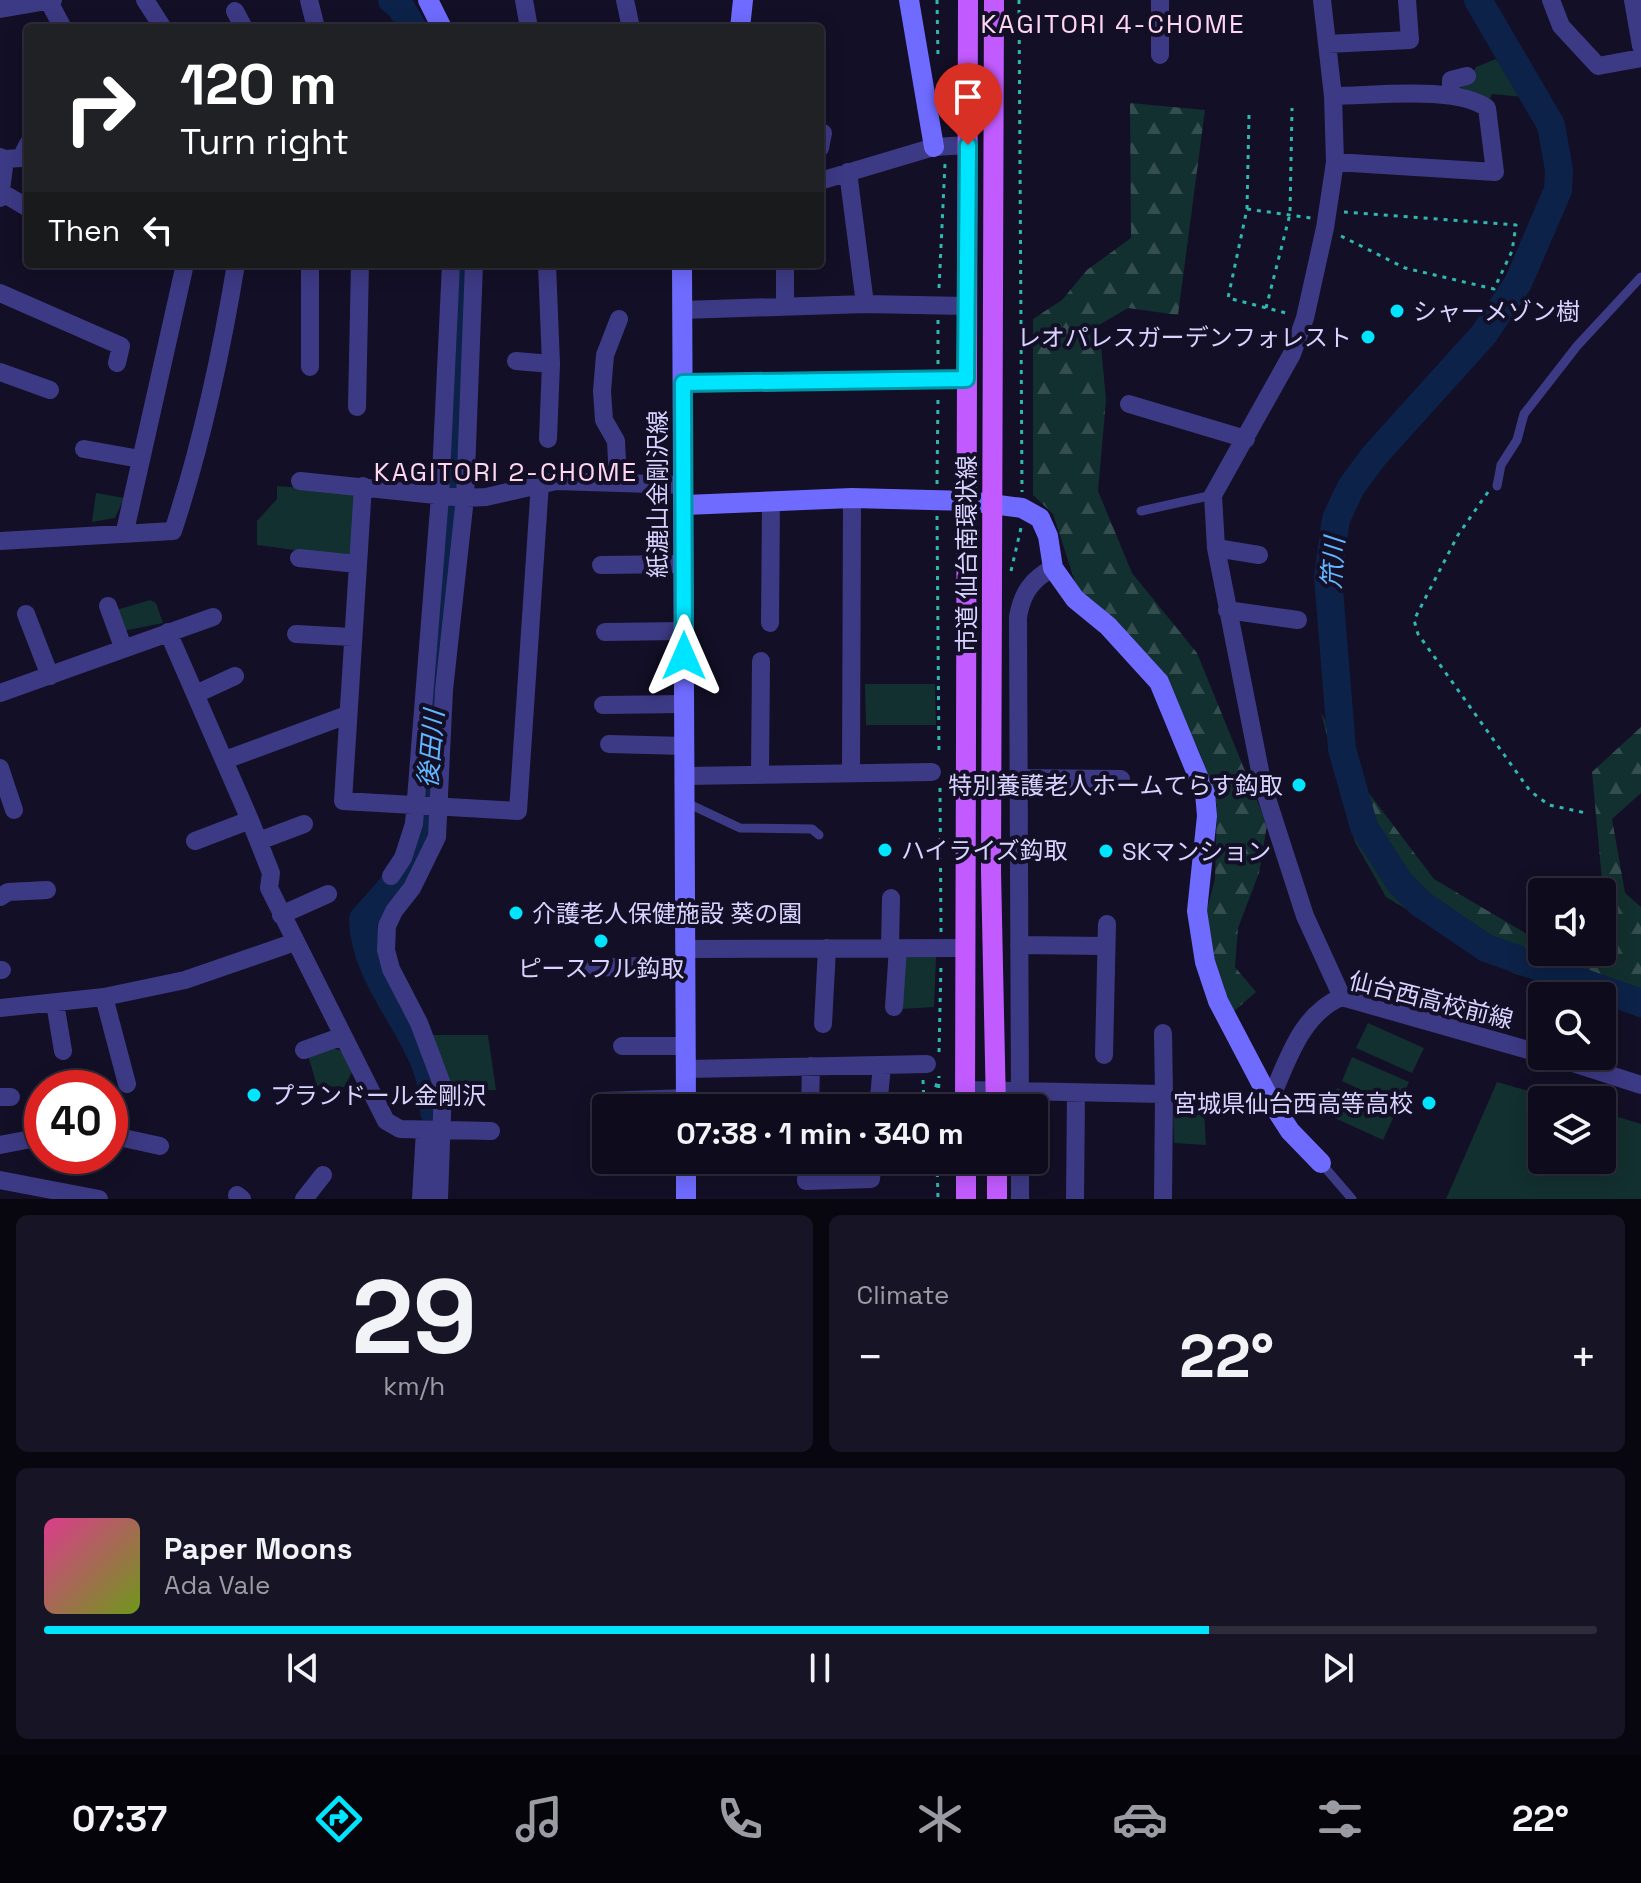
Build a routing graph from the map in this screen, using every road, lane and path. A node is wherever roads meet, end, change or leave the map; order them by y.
1 (50, 0) edge
2 (145, 0) edge
3 (309, 0) edge
4 (428, 0) edge
5 (524, 0) edge
6 (625, 0) edge
7 (743, 0) edge
8 (909, 0) edge
9 (937, 0) edge
10 (968, 0) edge
11 (994, 0) edge
12 (1019, 0) edge
13 (1160, 0) edge
14 (1322, 0) edge
15 (1407, 0) edge
16 (1551, 0) edge
17 (1633, 0) edge
18 (0, 9) edge
19 (61, 24) edge
20 (160, 24) edge
21 (315, 24) edge
22 (440, 24) edge
23 (528, 24) edge
24 (630, 24) edge
25 (740, 24) edge
26 (1327, 44) junction
27 (1641, 46) edge
28 (1160, 55) dead end
29 (1641, 58) edge
30 (938, 69) dead end
31 (1467, 76) dead end
32 (1451, 95) junction
33 (1333, 96) junction
34 (1292, 108) dead end
35 (1249, 115) dead end
36 (968, 145) junction
37 (940, 148) junction
38 (24, 152) edge
39 (3, 158) edge
40 (1335, 162) junction
41 (848, 172) junction
42 (824, 180) edge
43 (1, 192) edge
44 (0, 198) edge
45 (24, 206) edge
46 (1247, 209) junction
47 (1290, 214) junction
48 (1327, 220) junction
49 (184, 268) edge
50 (235, 268) edge
51 (310, 268) edge
52 (360, 268) edge
53 (451, 268) edge
54 (474, 268) edge
55 (547, 268) edge
56 (682, 268) edge
57 (785, 268) edge
58 (1641, 277) edge
59 (0, 293) edge
60 (865, 304) junction
61 (785, 306) junction
62 (938, 306) junction
63 (966, 306) junction
64 (1266, 308) junction
65 (683, 310) junction
66 (1305, 318) junction
67 (619, 319) dead end
68 (516, 361) dead end
69 (117, 363) dead end
70 (551, 364) junction
71 (310, 367) dead end
72 (0, 372) edge
73 (966, 379) junction
74 (938, 380) junction
75 (683, 383) junction
76 (50, 390) dead end
77 (1129, 404) dead end
78 (357, 407) dead end
79 (548, 439) dead end
80 (1246, 439) junction
81 (84, 449) dead end
82 (140, 459) junction
83 (300, 481) dead end
84 (618, 482) junction
85 (540, 483) junction
86 (363, 486) junction
87 (1497, 486) joint
88 (684, 495) junction
89 (1213, 495) junction
90 (453, 497) junction
91 (852, 498) junction
92 (937, 500) junction
93 (969, 501) junction
94 (991, 502) junction
95 (771, 503) junction
96 (1022, 508) junction
97 (1141, 511) dead end
98 (125, 531) junction
99 (0, 541) edge
100 (1216, 548) junction
101 (1259, 555) dead end
102 (299, 558) dead end
103 (357, 564) junction
104 (684, 564) junction
105 (601, 565) dead end
106 (1053, 568) junction
107 (1008, 581) dead end
108 (108, 606) dead end
109 (1227, 610) junction
110 (26, 614) dead end
111 (213, 617) dead end
112 (1298, 620) dead end
113 (770, 623) dead end
114 (684, 631) junction
115 (168, 632) junction
116 (605, 632) dead end
117 (296, 634) dead end
118 (352, 637) junction
119 (123, 647) junction
120 (761, 661) dead end
121 (50, 676) junction
122 (235, 676) dead end
123 (0, 693) edge
124 (196, 694) junction
125 (684, 704) junction
126 (603, 705) dead end
127 (347, 715) junction
128 (609, 744) dead end
129 (684, 746) junction
130 (225, 760) junction
131 (0, 768) edge
132 (937, 768) junction
133 (851, 772) junction
134 (760, 774) junction
135 (685, 776) junction
136 (1019, 778) junction
137 (1121, 779) dead end
138 (3, 788) edge
139 (685, 802) junction
140 (426, 804) junction
141 (14, 810) dead end
142 (1586, 813) dead end
143 (250, 820) junction
144 (304, 824) dead end
145 (819, 835) dead end
146 (195, 841) dead end
147 (259, 841) junction
148 (391, 876) dead end
149 (47, 890) dead end
150 (328, 894) dead end
151 (0, 897) edge
152 (891, 898) dead end
153 (281, 915) junction
154 (1107, 924) dead end
155 (295, 942) junction
156 (1019, 945) junction
157 (1105, 946) junction
158 (894, 947) junction
159 (827, 948) junction
160 (941, 948) junction
161 (965, 948) junction
162 (686, 957) junction
163 (591, 968) dead end
164 (104, 997) junction
165 (1342, 997) junction
166 (55, 1003) junction
167 (894, 1007) dead end
168 (0, 1008) edge
169 (823, 1024) dead end
170 (1163, 1033) dead end
171 (343, 1036) junction
172 (622, 1046) dead end
173 (685, 1046) junction
174 (304, 1050) dead end
175 (1528, 1050) edge
176 (63, 1051) dead end
177 (1104, 1055) dead end
178 (932, 1062) junction
179 (882, 1065) junction
180 (811, 1066) junction
181 (686, 1069) junction
182 (123, 1070) edge
183 (1594, 1070) edge
184 (939, 1083) junction
185 (1641, 1085) edge
186 (1076, 1093) junction
187 (686, 1094) edge
188 (810, 1094) edge
189 (879, 1094) edge
190 (939, 1094) edge
191 (965, 1094) edge
192 (996, 1094) edge
193 (1019, 1094) edge
194 (1164, 1094) junction
195 (1048, 1096) edge
196 (1270, 1100) junction
197 (433, 1131) junction
198 (491, 1131) dead end
199 (128, 1139) edge
200 (24, 1140) edge
201 (0, 1145) edge
202 (160, 1146) dead end
203 (1321, 1163) joint
204 (686, 1174) edge
205 (806, 1174) edge
206 (872, 1174) edge
207 (937, 1174) edge
208 (966, 1174) edge
209 (997, 1174) edge
210 (1020, 1174) edge
211 (323, 1175) dead end
212 (0, 1180) edge
213 (99, 1199) edge
214 (304, 1199) edge
215 (421, 1199) edge
216 (439, 1199) edge
217 (686, 1199) edge
218 (938, 1199) edge
219 (966, 1199) edge
220 (997, 1199) edge
221 (1020, 1199) edge
222 (1075, 1199) edge
223 (1163, 1199) edge
224 (1352, 1199) edge

1 - 18 street
1 - 19 street
2 - 20 street
3 - 21 street
4 - 22 street
5 - 23 street
6 - 24 street
7 - 25 street
8 - 37 street
9 - 30 path
10 - 36 main road, 市道 仙台南環状線
11 - 94 main road, 市道 仙台南環状線
12 - 96 path
13 - 28 street
14 - 26 street
15 - 26 street
16 - 29 street
17 - 27 street
26 - 33 street
31 - 32 street
32 - 33 street
32 - 40 street
33 - 40 street
34 - 47 path
35 - 46 path
36 - 37 street
36 - 63 main road, 市道 仙台南環状線
37 - 41 street
37 - 62 path
38 - 39 street
39 - 43 street
40 - 48 street
41 - 42 street
41 - 60 street
43 - 44 street
43 - 45 street
46 - 47 path
46 - 64 path
47 - 48 path
47 - 64 path
48 - 48 path
48 - 66 street
49 - 82 street
50 - 98 street
51 - 71 street
52 - 78 street
53 - 90 street
54 - 90 street
55 - 70 street
56 - 65 street, 紙漉山金剛沢線
57 - 61 street
58 - 87 lane
59 - 69 street
60 - 61 street
60 - 62 street
61 - 65 street
62 - 63 street
62 - 74 path
63 - 73 main road, 市道 仙台南環状線
64 - 66 path
65 - 75 street, 紙漉山金剛沢線
66 - 80 street
67 - 84 street
68 - 70 street
70 - 79 street
72 - 76 street
73 - 74 street
73 - 93 main road, 市道 仙台南環状線
74 - 75 street
74 - 92 path
75 - 88 street, 紙漉山金剛沢線
77 - 80 street
80 - 89 street
81 - 82 street
82 - 98 street
83 - 86 street
84 - 85 street
84 - 88 street
85 - 90 street
85 - 140 street
86 - 90 street
86 - 103 street
87 - 142 path
88 - 95 street
88 - 104 street, 紙漉山金剛沢線
89 - 97 lane
89 - 100 street
90 - 140 street
91 - 92 street
91 - 95 street
91 - 133 street
92 - 93 street
92 - 132 path
93 - 94 street
93 - 161 main road, 市道 仙台南環状線
94 - 96 street
94 - 192 main road, 市道 仙台南環状線
95 - 113 street
96 - 106 street
96 - 107 path
98 - 99 street
100 - 101 street
100 - 109 street
102 - 103 street
103 - 118 street
104 - 105 street
104 - 114 street, 紙漉山金剛沢線
106 - 136 street
106 - 196 street
108 - 119 street
109 - 112 street
109 - 165 street
110 - 121 street
111 - 115 street
114 - 116 street
114 - 125 street, 紙漉山金剛沢線
115 - 119 street
115 - 124 street
117 - 118 street
118 - 127 street
119 - 121 street
120 - 134 street
121 - 123 street
122 - 124 street
124 - 130 street
125 - 126 street
125 - 129 street, 紙漉山金剛沢線
127 - 130 street
127 - 140 street
128 - 129 street
129 - 135 street, 紙漉山金剛沢線
130 - 143 street
131 - 138 street
132 - 133 street
132 - 160 path
133 - 134 street
134 - 135 street
135 - 139 street, 紙漉山金剛沢線
136 - 137 street
136 - 156 street
138 - 141 street
139 - 145 lane
139 - 162 street, 紙漉山金剛沢線
140 - 148 street
140 - 197 street
143 - 146 street
143 - 147 street
144 - 147 street
147 - 153 street
149 - 151 street
150 - 153 street
152 - 158 street
153 - 155 street
154 - 157 street
155 - 164 street
155 - 171 street
156 - 157 street
156 - 193 street
157 - 177 street
158 - 159 street
158 - 160 street
158 - 167 street
159 - 162 street
159 - 169 street
160 - 161 street
160 - 178 path
161 - 191 main road, 市道 仙台南環状線
162 - 163 street
162 - 173 street, 紙漉山金剛沢線
164 - 166 street
164 - 182 street
165 - 175 street, 仙台西高校前線
165 - 196 street, 仙台西高校前線
166 - 168 street
166 - 176 street
170 - 194 street
171 - 174 street
171 - 197 street
172 - 173 street
173 - 181 street, 紙漉山金剛沢線
178 - 179 street
178 - 184 path
178 - 184 path
179 - 180 street
179 - 189 street
180 - 181 street
180 - 188 street
181 - 187 street, 紙漉山金剛沢線
183 - 185 street
184 - 190 path
186 - 194 street
186 - 195 street
186 - 222 street
194 - 223 street
196 - 203 street
197 - 198 street
197 - 215 street
197 - 216 street
199 - 202 street
200 - 201 street
203 - 224 lane
204 - 217 street
205 - 206 street
207 - 218 path
208 - 219 main road
209 - 220 main road
210 - 221 street
211 - 214 street
212 - 213 street

